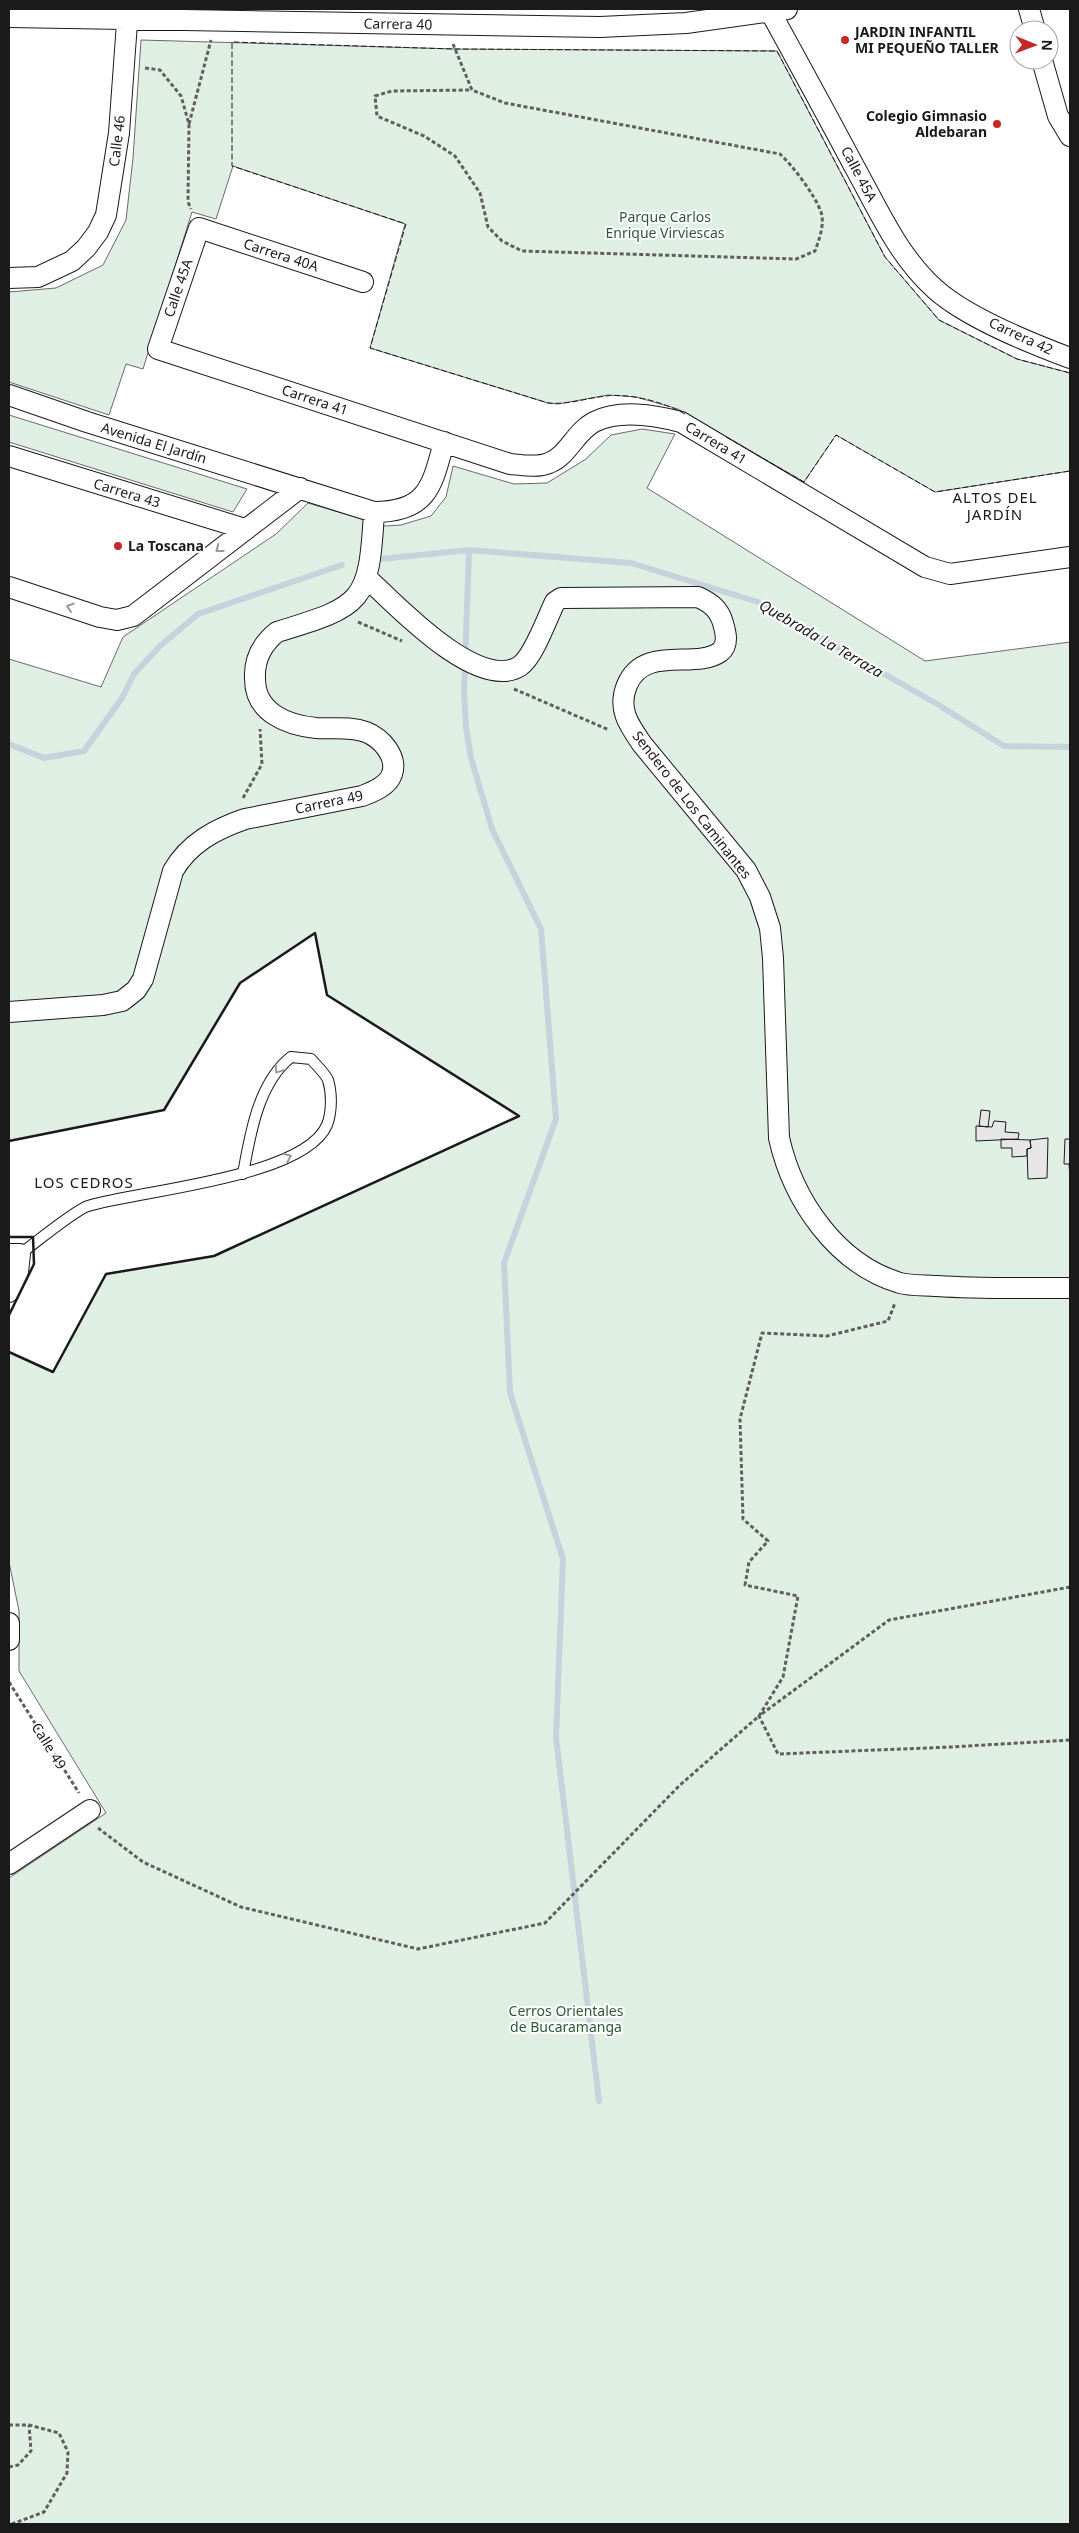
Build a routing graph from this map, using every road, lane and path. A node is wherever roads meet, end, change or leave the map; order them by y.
1 (779, 11) edge
2 (128, 14) edge
3 (9, 17) edge
4 (217, 21) junction
5 (447, 25) junction
6 (124, 66) junction
7 (1045, 70) edge
8 (472, 90) junction
9 (188, 124) junction
10 (1070, 136) edge
11 (199, 228) junction
12 (9, 278) edge
13 (364, 282) dead end
14 (973, 314) joint
15 (158, 349) joint
16 (1070, 358) edge
17 (9, 394) edge
18 (444, 442) junction
19 (9, 456) edge
20 (300, 488) junction
21 (374, 512) junction
22 (245, 529) junction
23 (1070, 557) edge
24 (367, 578) junction
25 (9, 587) edge
26 (336, 613) junction
27 (407, 643) dead end
28 (507, 686) dead end
29 (258, 699) junction
30 (642, 744) junction
31 (227, 825) junction
32 (9, 1012) edge
33 (243, 1174) junction
34 (15, 1254) edge
35 (902, 1283) junction
36 (1070, 1288) edge
37 (9, 1292) edge
38 (1070, 1587) edge
39 (9, 1623) edge
40 (9, 1640) edge
41 (9, 1682) edge
42 (759, 1716) junction
43 (1070, 1740) edge
44 (90, 1810) junction
45 (9, 1864) edge
46 (9, 2424) edge
47 (29, 2425) junction
48 (9, 2467) edge
49 (12, 2524) edge

1 - 5 street, Carrera 40
1 - 14 street, Calle 45A
2 - 3 street, Carrera 40
2 - 4 street, Carrera 40
2 - 6 street, Calle 46
4 - 5 street, Carrera 40
4 - 9 path
5 - 8 path
6 - 9 path
6 - 12 street, Calle 46
7 - 10 street
8 - 8 path
9 - 11 path
11 - 13 street, Carrera 40A
11 - 15 street, Calle 45A
14 - 16 street, Carrera 42
15 - 18 street, Carrera 41
17 - 20 street, Avenida El Jardín
18 - 21 street, Avenida El Jardín
18 - 23 street, Carrera 41
19 - 22 street, Carrera 43
20 - 21 street, Avenida El Jardín
20 - 22 street
21 - 24 street
22 -> 25 street
24 - 26 street
24 - 30 street, Sendero de Los Caminantes
26 - 27 path
26 - 29 street
28 - 30 path
29 - 31 path
29 - 31 street, Carrera 49
30 - 35 street, Sendero de Los Caminantes
31 - 32 street, Carrera 49
33 -> 33 lane
33 - 34 lane
34 - 37 street
35 - 36 street, Sendero de Los Caminantes
35 - 42 path
38 - 42 path
39 - 40 street
41 - 44 path, Calle 49
42 - 43 path
42 - 44 path, Calle 49
44 - 45 street
46 - 47 path
47 - 48 path
47 - 49 path

